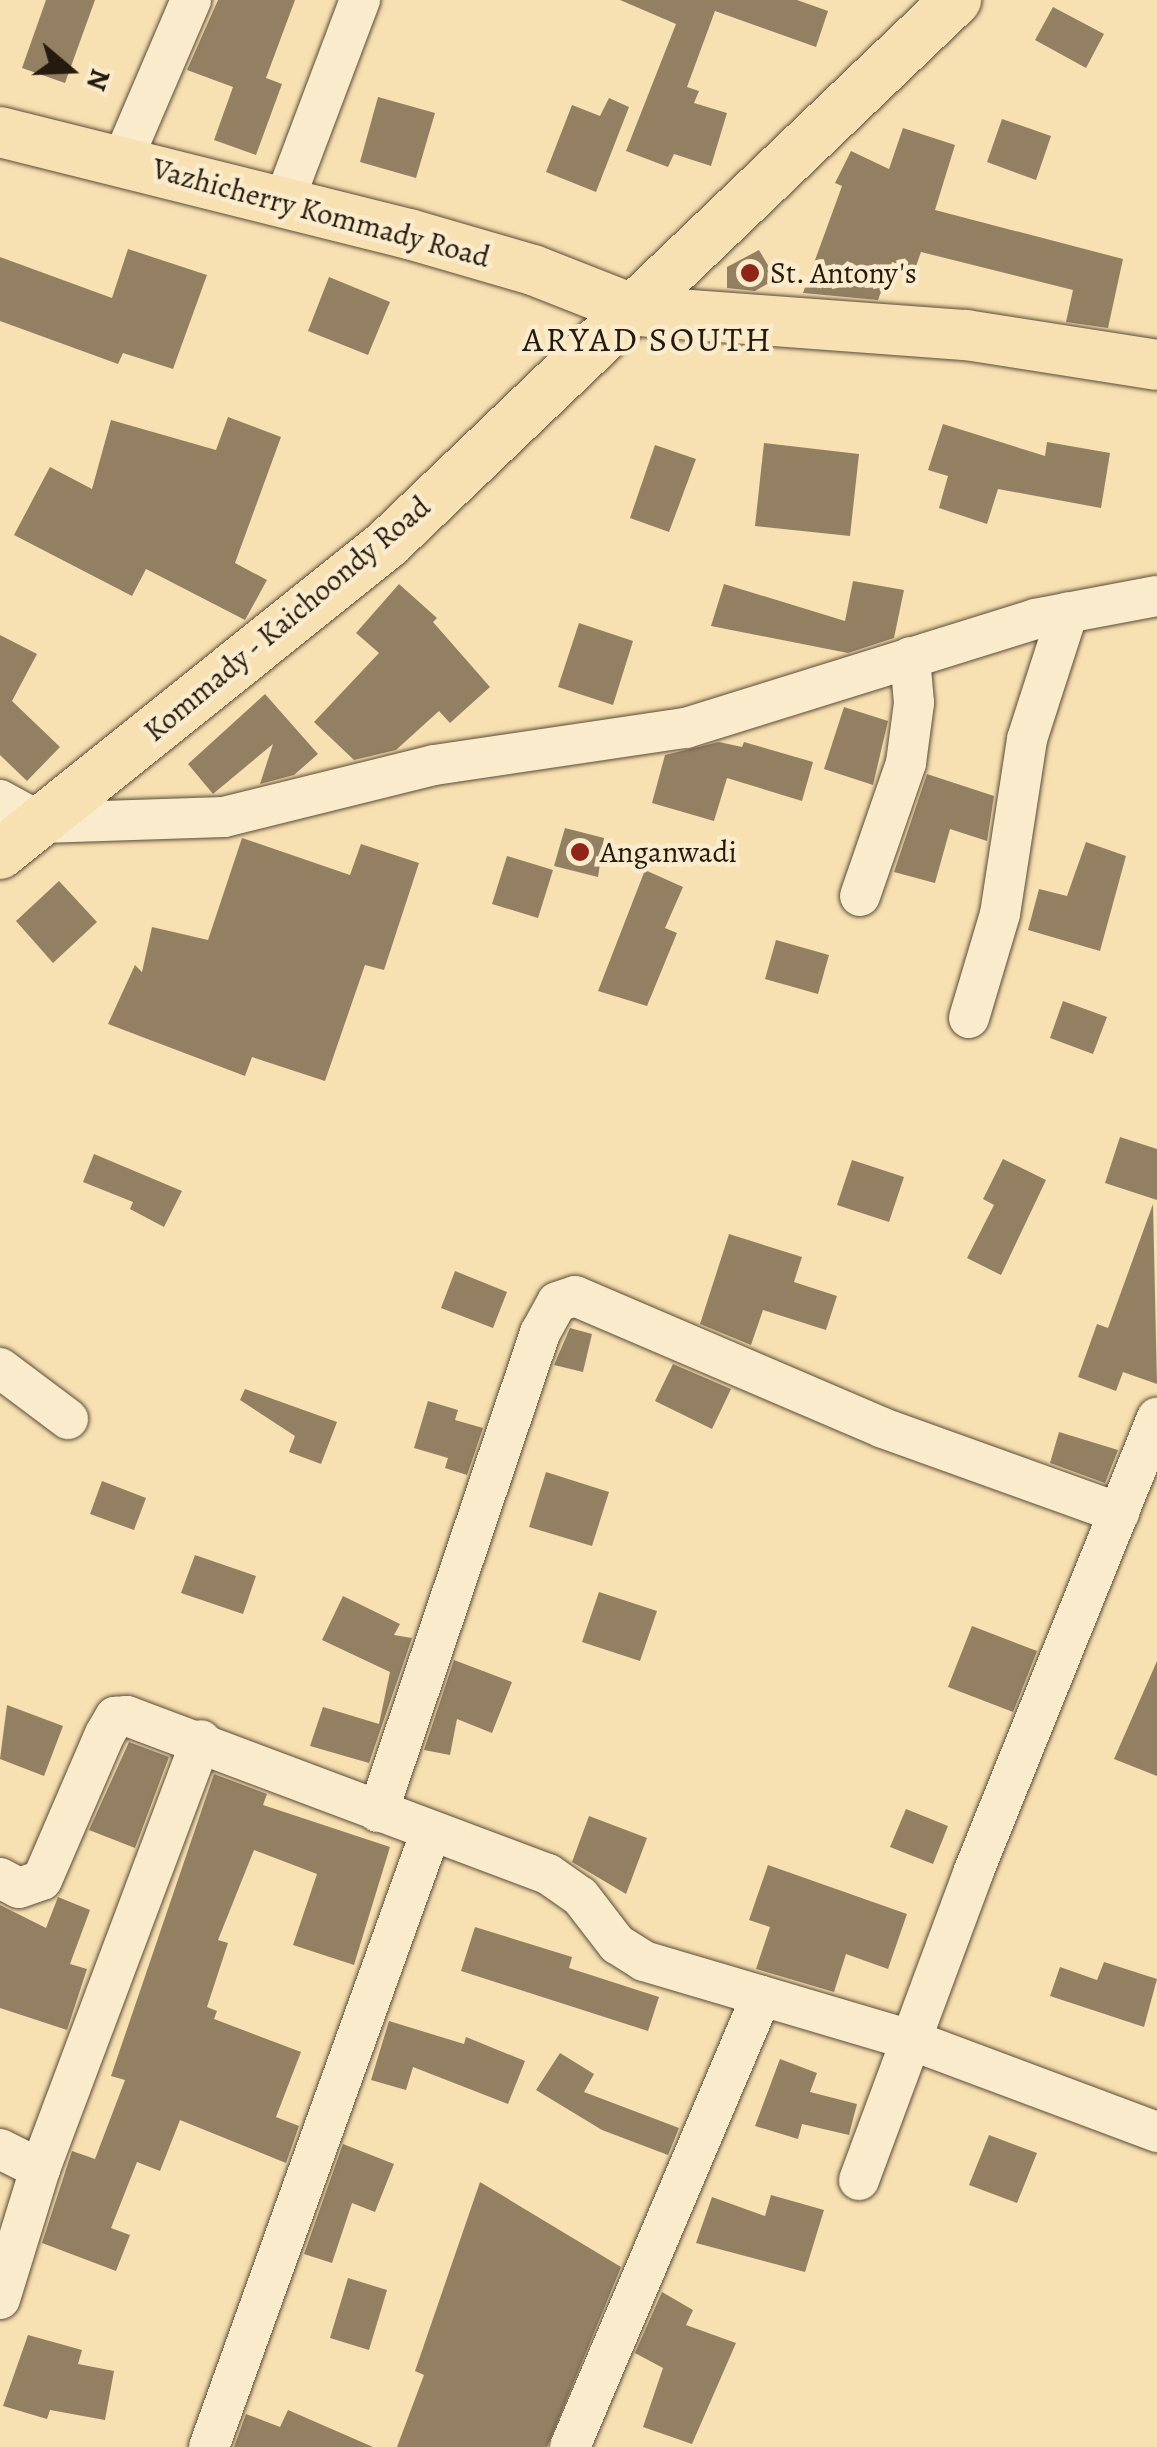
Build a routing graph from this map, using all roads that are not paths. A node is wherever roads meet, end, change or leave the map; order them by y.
1 (191, 0) edge
2 (360, 0) edge
3 (956, 0) edge
4 (0, 132) edge
5 (122, 161) junction
6 (284, 200) junction
7 (638, 310) junction
8 (1157, 365) edge
9 (1157, 596) edge
10 (1068, 612) junction
11 (910, 657) junction
12 (21, 812) edge
13 (0, 854) edge
14 (860, 896) dead end
15 (969, 1018) dead end
16 (0, 1368) edge
17 (1157, 1418) edge
18 (68, 1419) dead end
19 (1119, 1514) junction
20 (200, 1740) junction
21 (378, 1812) junction
22 (431, 1831) junction
23 (0, 1878) edge
24 (761, 1996) junction
25 (911, 2040) junction
26 (1157, 2132) edge
27 (0, 2149) edge
28 (40, 2169) junction
29 (859, 2180) dead end
30 (0, 2299) edge
31 (209, 2447) edge
32 (570, 2447) edge

1 - 5 street
2 - 6 street
3 - 7 main road, Kommady - Kaichoondy Road
4 - 5 main road, Vazhicherry Kommady Road
5 - 6 main road, Vazhicherry Kommady Road
6 - 7 main road, Vazhicherry Kommady Road
7 - 8 main road, Vazhicherry Kommady Road
7 - 12 main road, Kommady - Kaichoondy Road
9 - 10 street
10 - 11 street
10 - 15 street
11 - 12 street
11 - 14 street
12 - 13 main road, Kommady - Kaichoondy Road
16 - 18 street
17 - 19 street
19 - 21 street
19 - 25 street
20 - 21 street
20 - 23 street
20 - 28 street
21 - 22 street
22 - 24 street
22 - 31 street
24 - 25 street
24 - 32 street
25 - 26 street
25 - 29 street
27 - 28 street
28 - 30 street

